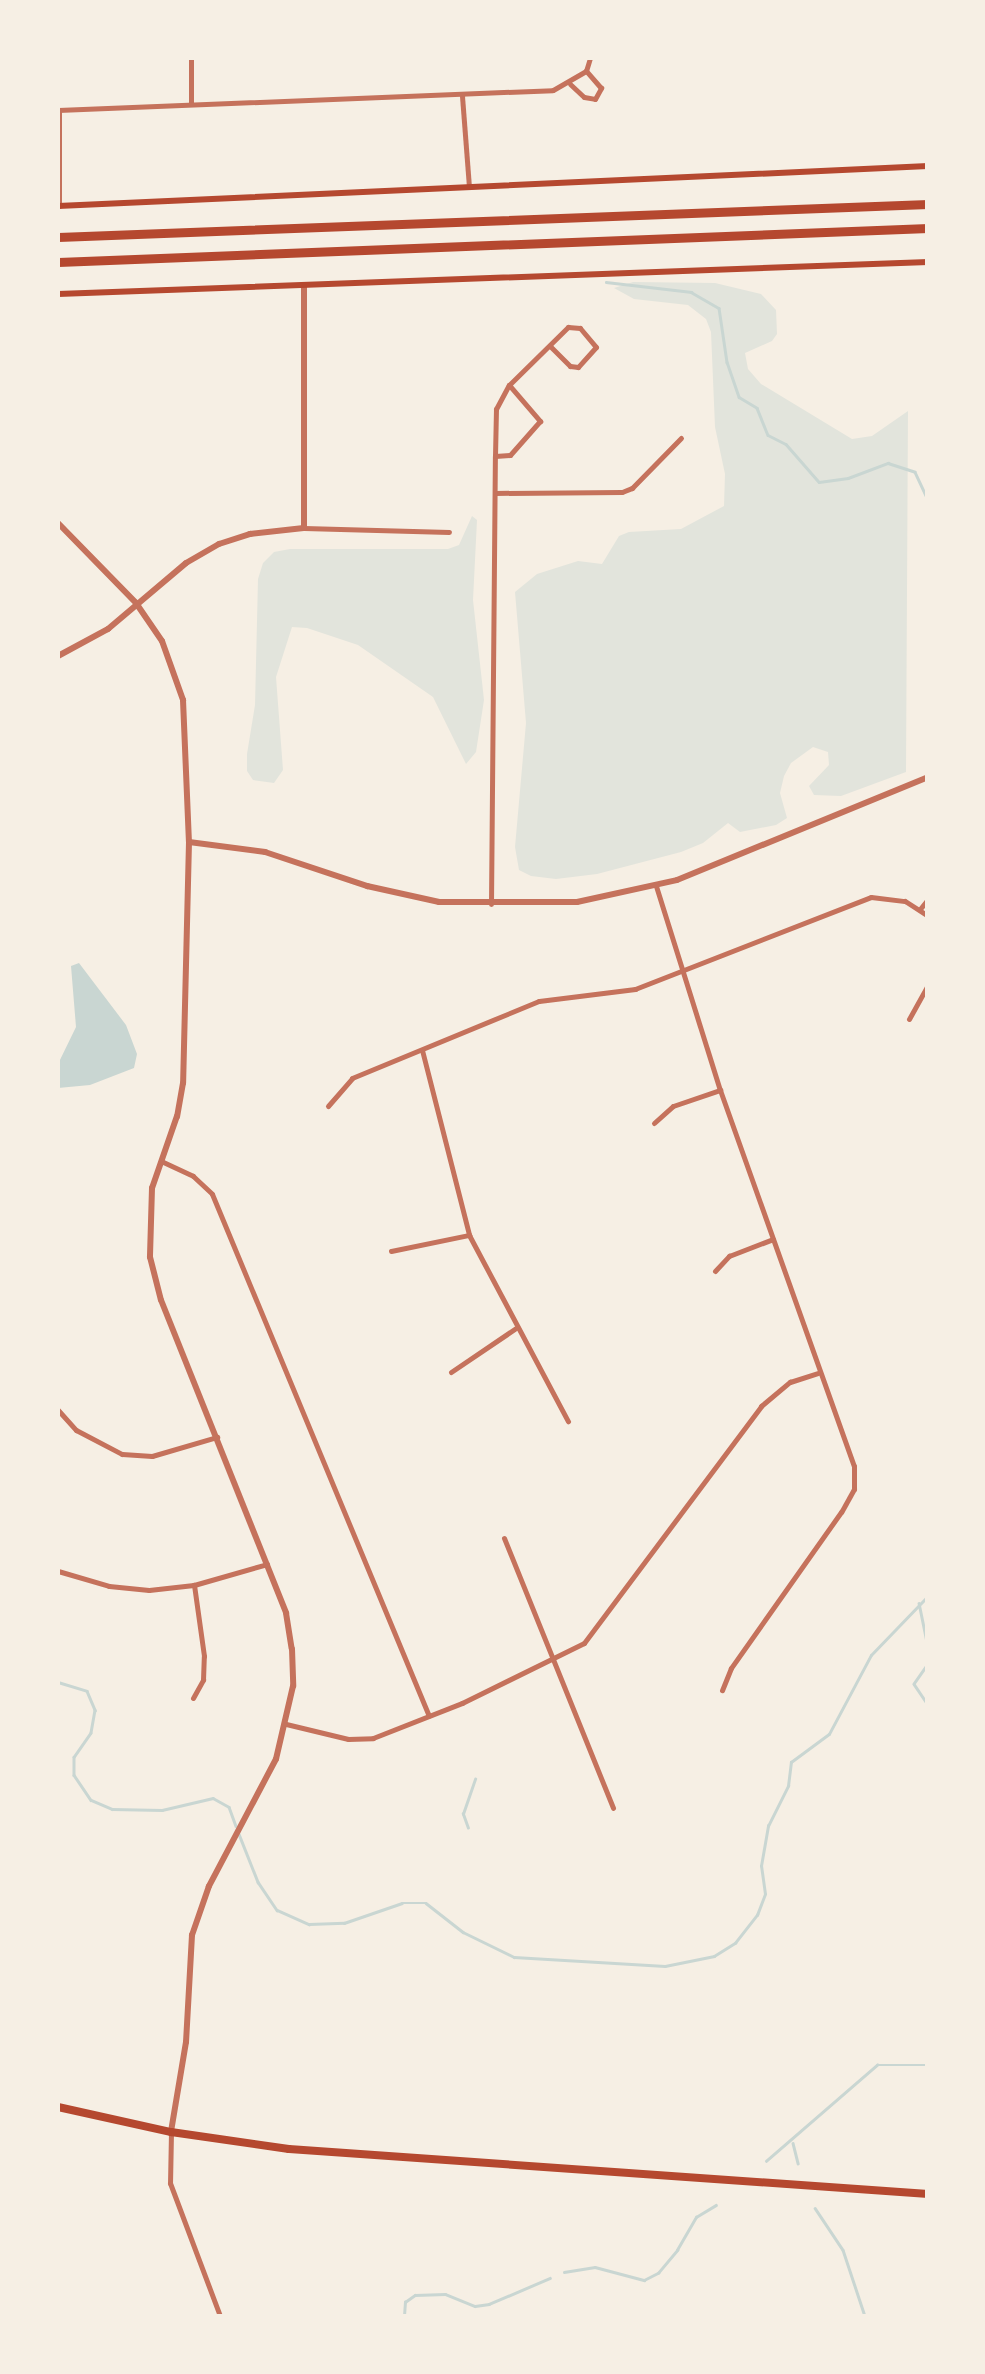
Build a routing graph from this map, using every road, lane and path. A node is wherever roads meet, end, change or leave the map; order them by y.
1 (191, 58) edge
2 (590, 58) edge
3 (586, 71) junction
4 (570, 84) junction
5 (462, 96) junction
6 (191, 103) junction
7 (58, 110) edge
8 (928, 166) edge
9 (469, 190) junction
10 (928, 204) edge
11 (58, 206) edge
12 (928, 228) edge
13 (58, 237) edge
14 (58, 262) edge
15 (928, 262) edge
16 (304, 286) junction
17 (58, 294) edge
18 (550, 346) junction
19 (509, 385) junction
20 (682, 438) dead end
21 (495, 456) junction
22 (495, 493) junction
23 (58, 523) edge
24 (304, 528) junction
25 (449, 532) dead end
26 (136, 603) junction
27 (58, 656) edge
28 (928, 777) edge
29 (189, 842) junction
30 (656, 886) junction
31 (928, 899) edge
32 (491, 904) junction
33 (920, 909) junction
34 (928, 916) edge
35 (684, 972) junction
36 (928, 985) edge
37 (909, 1020) dead end
38 (422, 1050) junction
39 (720, 1090) junction
40 (328, 1106) dead end
41 (654, 1123) dead end
42 (160, 1161) junction
43 (469, 1235) junction
44 (773, 1239) junction
45 (391, 1251) dead end
46 (715, 1271) dead end
47 (516, 1328) junction
48 (451, 1372) dead end
49 (818, 1373) junction
50 (58, 1410) edge
51 (568, 1422) dead end
52 (216, 1437) junction
53 (504, 1538) dead end
54 (267, 1564) junction
55 (58, 1571) edge
56 (194, 1585) junction
57 (555, 1658) junction
58 (722, 1690) dead end
59 (193, 1698) dead end
60 (429, 1716) junction
61 (286, 1724) junction
62 (612, 1808) dead end
63 (58, 2107) edge
64 (171, 2132) junction
65 (928, 2194) edge
66 (220, 2316) edge

1 - 6 street
2 - 3 street
3 - 4 street
3 - 4 street
4 - 5 street
5 - 6 street
5 - 9 street
6 - 7 street
7 - 11 street
8 - 9 main road
9 - 11 main road
10 - 13 highway
12 - 14 highway
15 - 16 main road
16 - 17 main road
16 - 24 street
18 - 18 street
18 - 19 street
19 - 21 street
19 - 21 street
20 - 22 street
21 - 22 street
22 - 32 street
23 - 26 street
24 - 25 street
24 - 26 street
26 - 27 street
26 - 29 street
28 - 30 street
29 - 32 street
29 - 42 street
30 - 32 street
30 - 35 street
31 - 33 street
33 - 34 street
33 - 35 street
35 - 38 street
35 - 39 street
36 - 37 street
38 - 40 street
38 - 43 street
39 - 41 street
39 - 44 street
42 - 52 street
42 - 60 street
43 - 45 street
43 - 47 street
44 - 46 street
44 - 49 street
47 - 48 street
47 - 51 street
49 - 57 street
49 - 58 street
50 - 52 street
52 - 54 street
53 - 57 street
54 - 56 street
54 - 61 street
55 - 56 street
56 - 59 street
57 - 60 street
57 - 62 street
60 - 61 street
61 - 64 street
63 - 64 main road
64 - 65 main road
64 - 66 street

